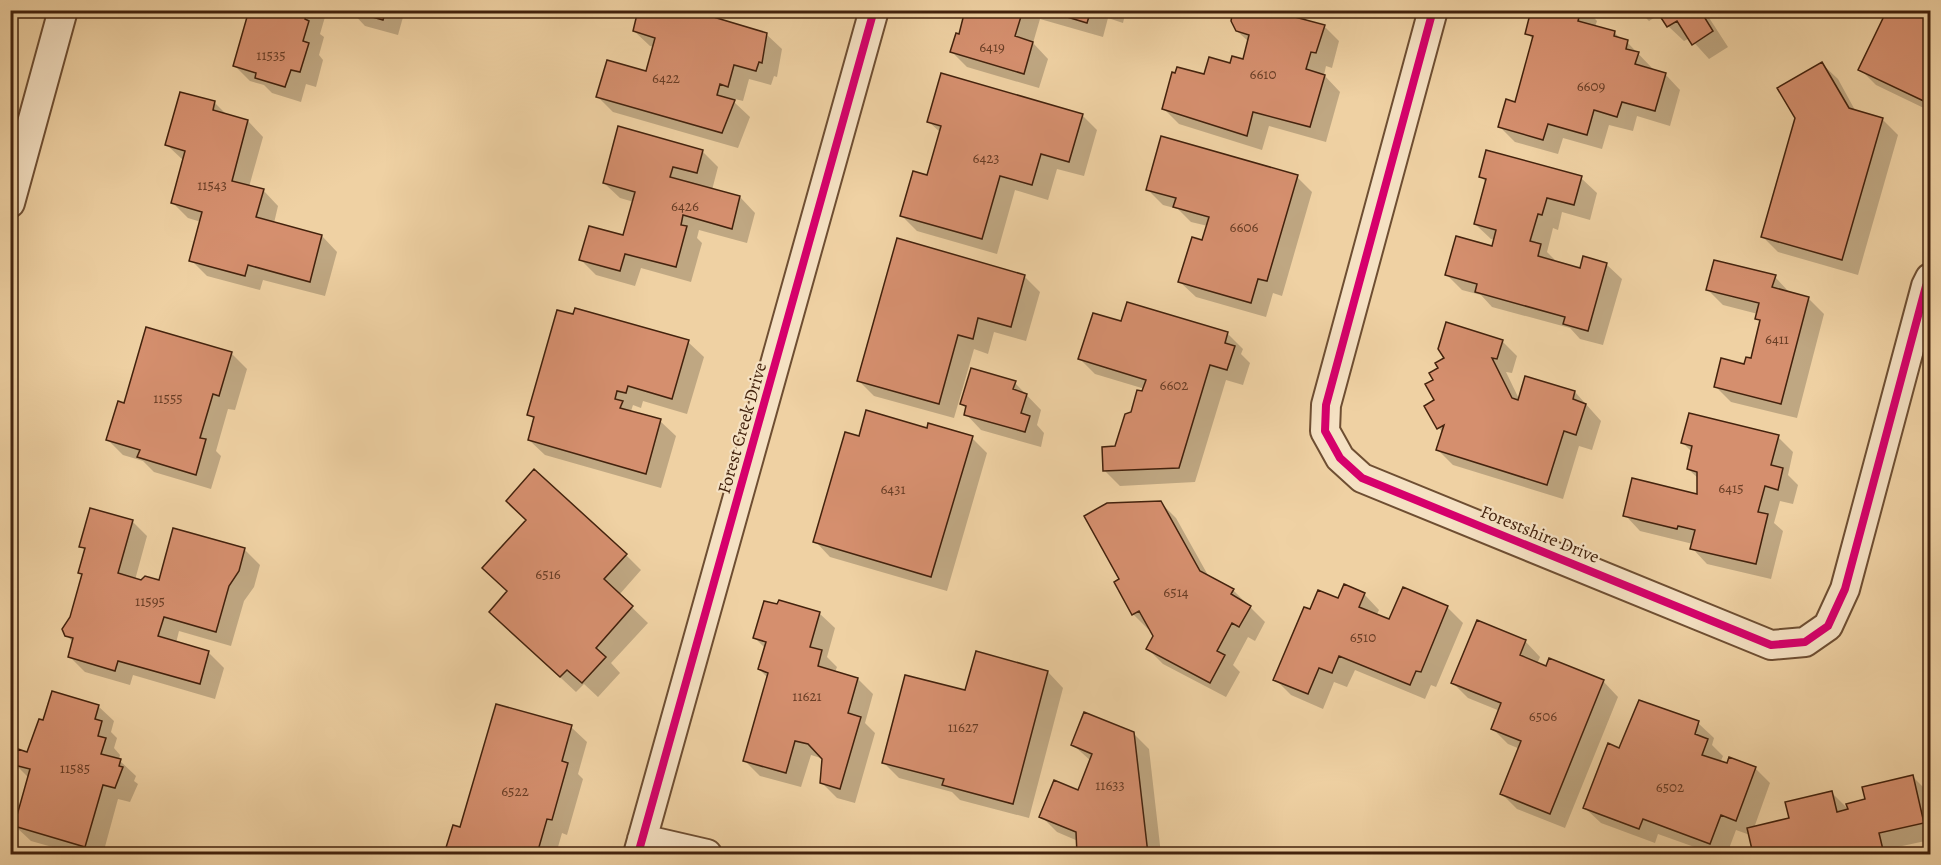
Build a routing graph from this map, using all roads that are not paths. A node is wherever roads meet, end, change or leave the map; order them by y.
1 (63, 10) edge
2 (874, 10) edge
3 (1433, 10) edge
4 (10, 203) edge
5 (1930, 278) edge
6 (640, 847) edge
7 (707, 855) edge

1 - 4 street
2 - 6 street, Forest Creek Drive
3 - 5 street, Forestshire Drive
6 - 7 street

